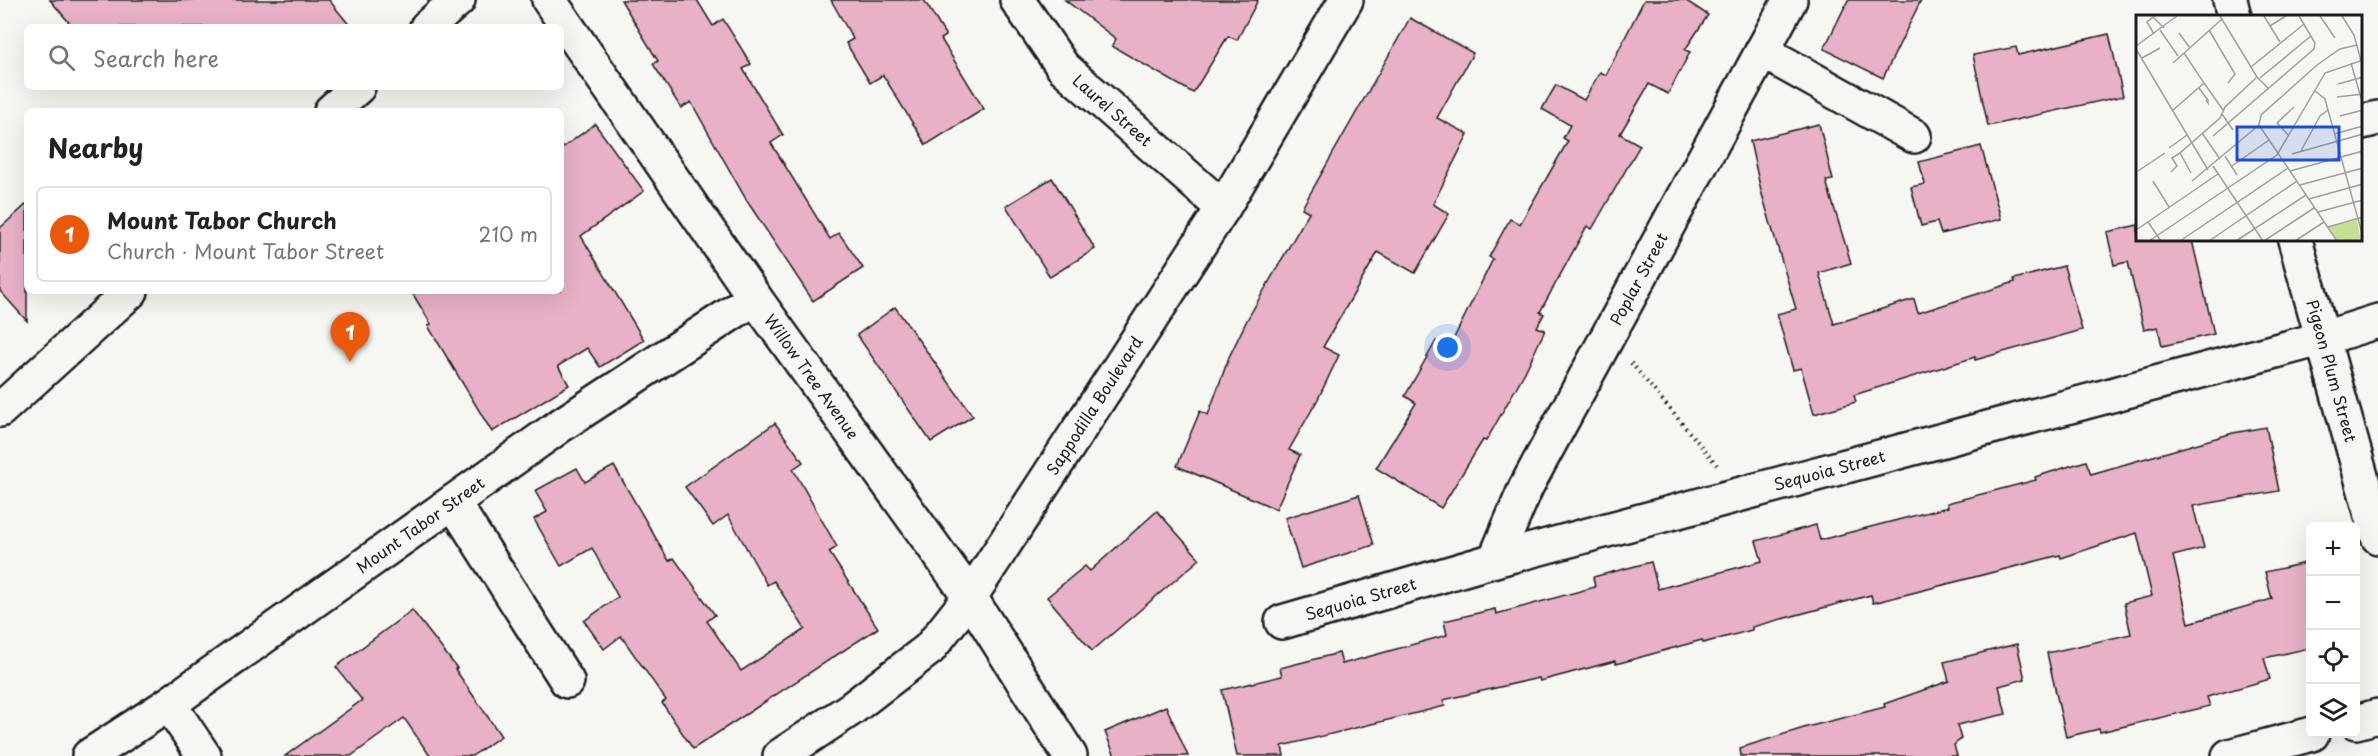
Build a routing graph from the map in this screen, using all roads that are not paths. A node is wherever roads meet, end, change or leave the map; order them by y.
1 (458, 0) edge
2 (549, 0) edge
3 (1017, 0) edge
4 (1346, 0) edge
5 (1790, 0) edge
6 (2230, 0) edge
7 (2234, 15) edge
8 (430, 24) edge
9 (1761, 51) junction
10 (355, 90) edge
11 (334, 108) edge
12 (2378, 118) edge
13 (2363, 122) edge
14 (1914, 136) dead end
15 (1223, 207) junction
16 (2296, 242) edge
17 (128, 294) edge
18 (754, 298) junction
19 (2378, 321) edge
20 (2324, 338) junction
21 (0, 410) edge
22 (453, 502) junction
23 (2378, 537) edge
24 (1495, 560) junction
25 (970, 597) junction
26 (1282, 622) dead end
27 (567, 681) dead end
28 (169, 705) junction
29 (2378, 716) edge
30 (2360, 721) edge
31 (2306, 736) edge
32 (89, 756) edge
33 (204, 756) edge
34 (780, 756) edge
35 (1070, 756) edge
36 (2229, 756) edge

1 - 8 street
2 - 18 street, Willow Tree Avenue
3 - 15 street, Laurel Street
4 - 15 street, Sappodilla Boulevard
5 - 9 street, Poplar Street
6 - 7 street
9 - 14 street
9 - 24 street, Poplar Street
10 - 11 street
12 - 13 street
15 - 25 street, Sappodilla Boulevard
16 - 20 street, Pigeon Plum Street
17 - 21 street
18 - 22 street, Mount Tabor Street
18 - 25 street, Willow Tree Avenue
19 - 20 street, Sequoia Street
20 - 23 street, Pigeon Plum Street
20 - 24 street, Sequoia Street
22 - 27 street
22 - 28 street, Mount Tabor Street
24 - 26 street, Sequoia Street
25 - 34 street, Sappodilla Boulevard
25 - 35 street, Willow Tree Avenue
28 - 32 street, Mount Tabor Street
28 - 33 street
29 - 30 street
31 - 36 street

